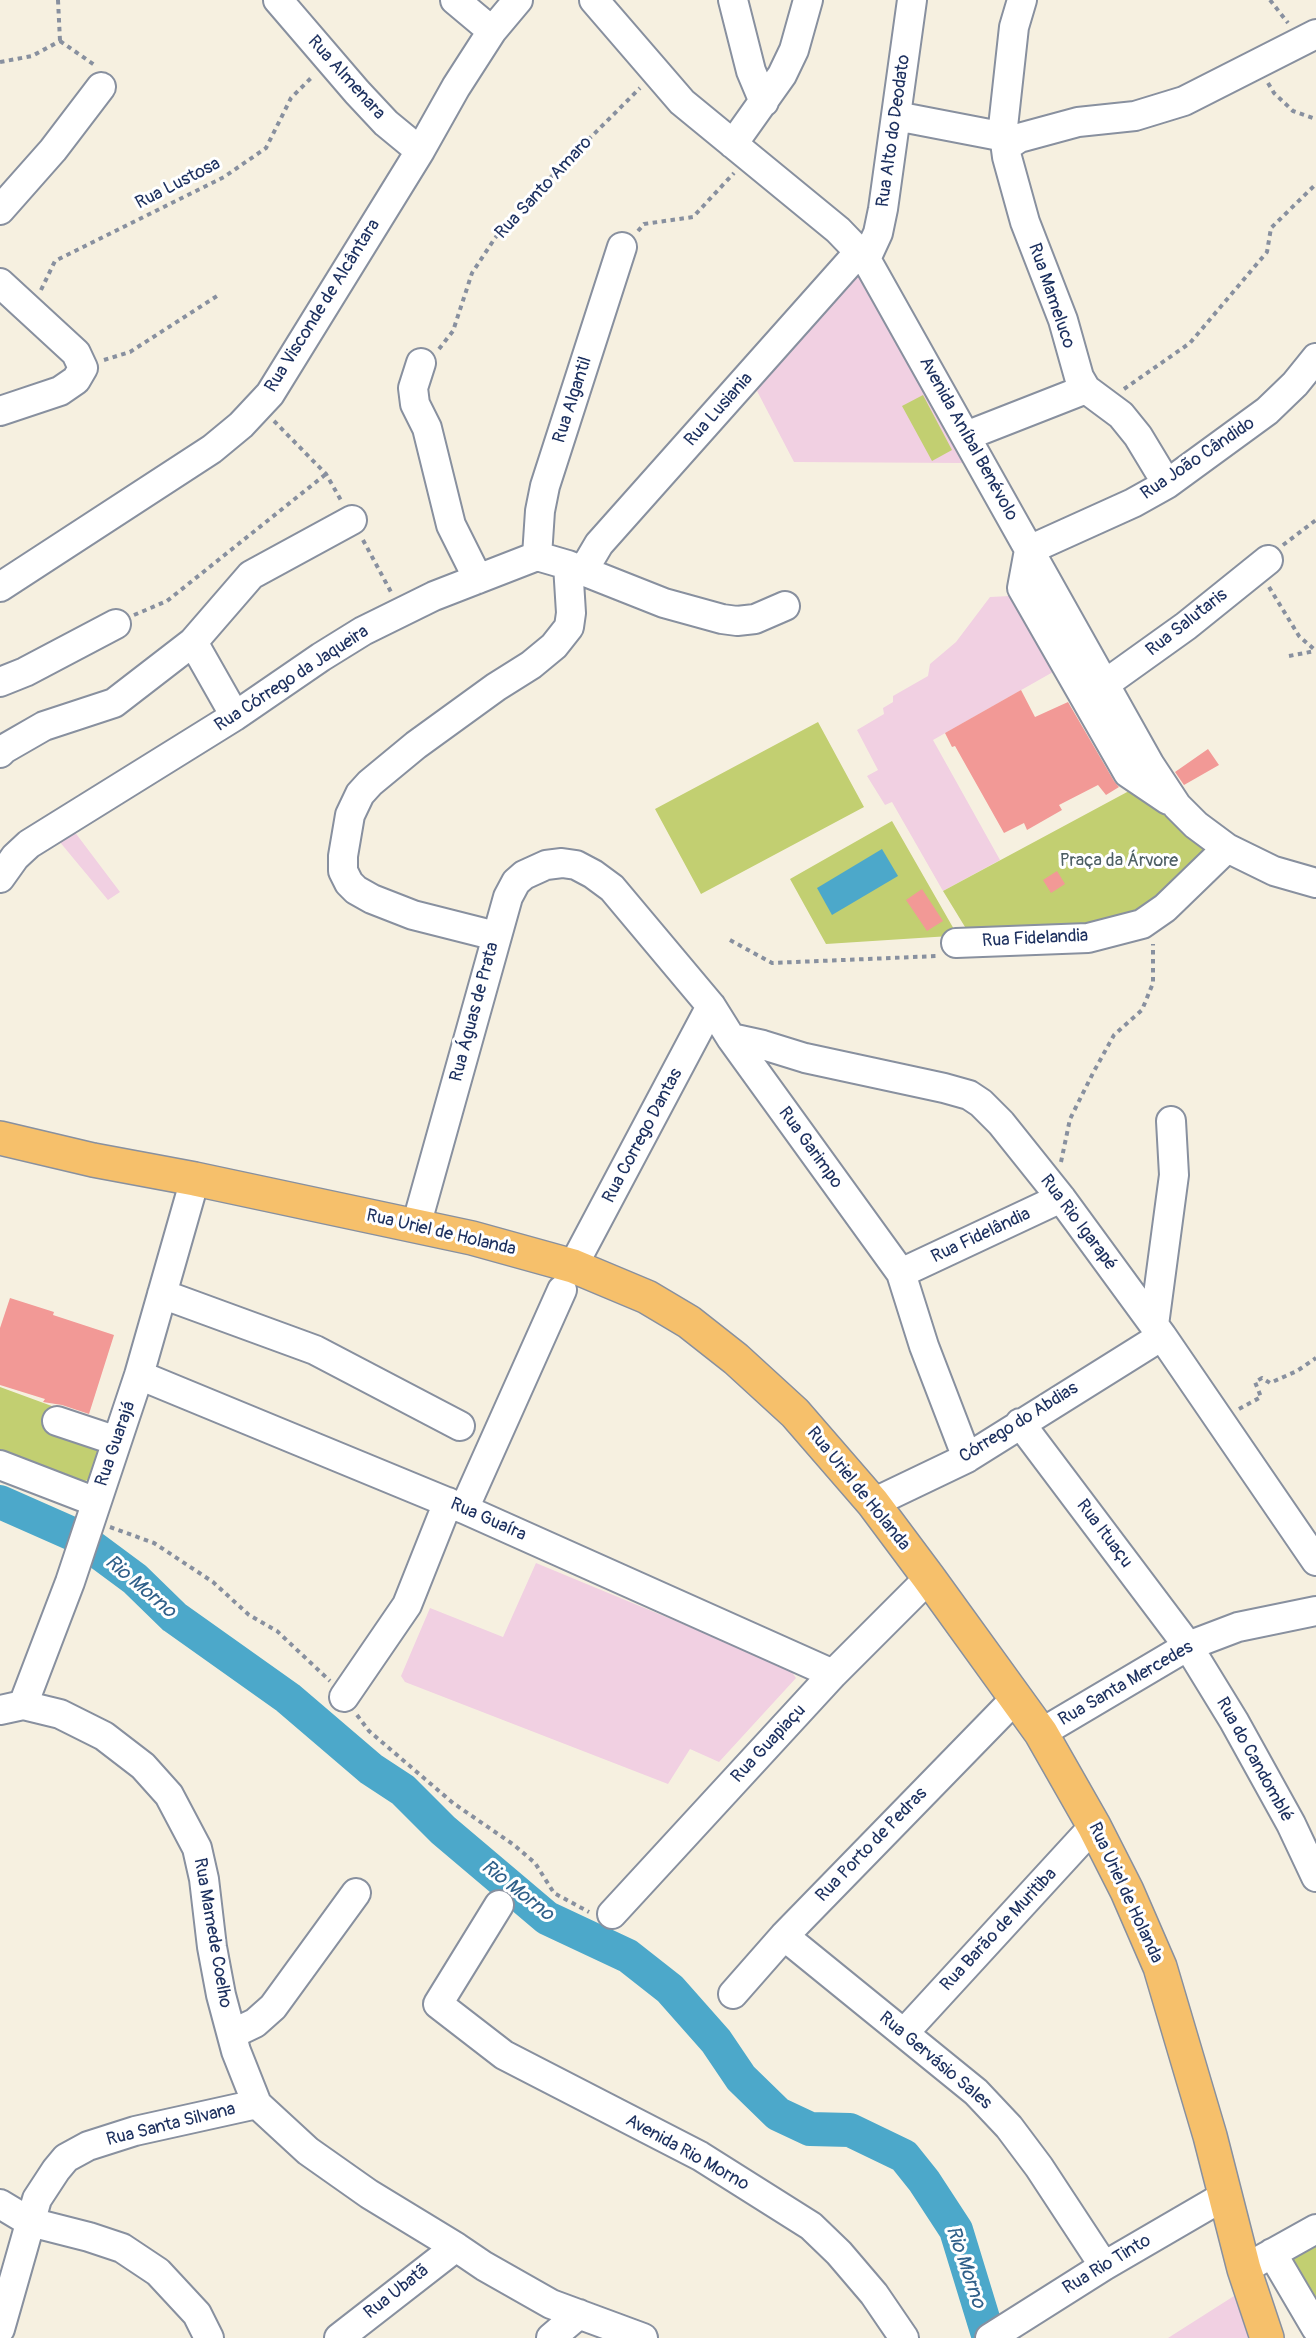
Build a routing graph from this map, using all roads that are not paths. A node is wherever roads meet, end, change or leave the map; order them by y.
1 (278, 0) edge
2 (455, 0) edge
3 (518, 0) edge
4 (594, 0) edge
5 (733, 0) edge
6 (808, 0) edge
7 (912, 0) edge
8 (1023, 0) edge
9 (492, 31) junction
10 (1309, 37) edge
11 (101, 87) road end
12 (764, 102) junction
13 (896, 116) junction
14 (1006, 142) junction
15 (420, 151) junction
16 (741, 151) junction
17 (0, 210) edge
18 (622, 247) road end
19 (862, 255) junction
20 (0, 284) edge
21 (1316, 358) edge
22 (421, 363) road end
23 (1095, 396) junction
24 (0, 411) edge
25 (966, 436) junction
26 (1167, 484) junction
27 (352, 520) dead end
28 (1029, 550) junction
29 (1273, 554) road end
30 (537, 556) junction
31 (575, 568) junction
32 (478, 579) junction
33 (0, 587) edge
34 (784, 606) dead end
35 (116, 624) road end
36 (193, 642) junction
37 (0, 682) edge
38 (1105, 684) junction
39 (235, 716) junction
40 (0, 753) edge
41 (1177, 806) junction
42 (1227, 848) junction
43 (593, 874) joint
44 (0, 878) edge
45 (1316, 883) edge
46 (496, 936) junction
47 (956, 943) dead end
48 (711, 1006) junction
49 (731, 1038) junction
50 (1171, 1121) dead end
51 (0, 1138) edge
52 (195, 1179) junction
53 (1058, 1195) junction
54 (416, 1226) junction
55 (901, 1273) junction
56 (568, 1278) junction
57 (171, 1298) junction
58 (1158, 1331) junction
59 (139, 1375) junction
60 (57, 1421) dead end
61 (1020, 1423) junction
62 (460, 1426) dead end
63 (117, 1441) junction
64 (967, 1458) junction
65 (0, 1465) edge
66 (873, 1503) junction
67 (456, 1505) junction
68 (92, 1515) junction
69 (1316, 1560) edge
70 (930, 1578) junction
71 (1316, 1611) edge
72 (1188, 1646) junction
73 (833, 1674) junction
74 (344, 1697) dead end
75 (1015, 1699) junction
76 (12, 1708) edge
77 (1041, 1733) junction
78 (1094, 1826) junction
79 (1316, 1876) edge
80 (356, 1893) dead end
81 (499, 1905) dead end
82 (612, 1914) dead end
83 (784, 1936) junction
84 (733, 1994) dead end
85 (904, 2033) junction
86 (232, 2034) junction
87 (257, 2104) junction
88 (1226, 2195) junction
89 (0, 2204) edge
90 (34, 2211) junction
91 (1316, 2229) edge
92 (456, 2247) junction
93 (1272, 2253) junction
94 (1104, 2266) junction
95 (1244, 2270) junction
96 (579, 2314) junction
97 (1316, 2328) edge
98 (0, 2329) edge
99 (991, 2337) edge
100 (209, 2338) edge
101 (339, 2338) edge
102 (551, 2338) edge
103 (643, 2338) edge
104 (904, 2338) edge
105 (1267, 2338) edge

1 - 15 street, Rua Almenara
2 - 9 street
3 - 9 street, Rua Visconde de Alcântara
4 - 16 street, Avenida Aníbal Benévolo
5 - 12 street
6 - 12 street
7 - 13 street, Rua Alto do Deodato
8 - 14 street, Rua Mameluco
9 - 15 street, Rua Visconde de Alcântara
10 - 14 street
11 - 17 street
12 - 16 street
13 - 14 street
13 - 19 street, Rua Alto do Deodato
14 - 23 street, Rua Mameluco
15 - 33 street, Rua Visconde de Alcântara
16 - 19 street, Avenida Aníbal Benévolo
18 - 30 street, Rua Algantil
19 - 25 street, Avenida Aníbal Benévolo
19 - 31 street, Rua Lusiania
20 - 24 street
21 - 26 street, Rua João Cândido
22 - 32 street
23 - 25 street
23 - 26 street
25 - 28 street, Avenida Aníbal Benévolo
26 - 28 street, Rua João Cândido
27 - 36 street
28 - 38 street, Avenida Aníbal Benévolo
28 - 41 street
29 - 38 street, Rua Salutaris
30 - 31 street
30 - 32 street, Rua Córrego da Jaqueira
31 - 34 street
31 - 46 street
32 - 39 street, Rua Córrego da Jaqueira
35 - 37 street
36 - 39 street
36 - 40 street
38 - 41 street, Avenida Aníbal Benévolo
39 - 44 street, Rua Córrego da Jaqueira
41 - 42 street, Avenida Aníbal Benévolo
42 - 45 street, Avenida Aníbal Benévolo
42 - 47 street, Rua Fidelandia
43 - 46 street, Rua Águas de Prata
43 - 48 street, Rua Garimpo
46 - 54 street, Rua Águas de Prata
48 - 49 street, Rua Garimpo
48 - 56 street, Rua Corrego Dantas
49 - 53 street, Rua Rio Igarapé
49 - 55 street, Rua Garimpo
50 - 58 street
51 - 52 main road, Rua Uriel de Holanda
52 - 54 main road, Rua Uriel de Holanda
52 - 57 street, Rua Guarajá
53 - 55 street, Rua Fidelândia
53 - 58 street, Rua Rio Igarapé
54 - 56 main road, Rua Uriel de Holanda
55 - 64 street, Rua Garimpo
56 - 66 main road, Rua Uriel de Holanda
56 - 67 street, Rua Corrego Dantas
57 - 59 street, Rua Guarajá
57 - 62 street
58 - 61 street, Córrego do Abdias
58 - 69 street, Rua Rio Igarapé
59 - 63 street, Rua Guarajá
59 - 67 street, Rua Guaíra
60 - 63 street
61 - 64 street, Córrego do Abdias
61 - 72 street, Rua Ituaçu
63 - 68 street, Rua Guarajá
64 - 66 street, Córrego do Abdias
65 - 68 street
66 - 70 main road, Rua Uriel de Holanda
67 - 73 street, Rua Guaíra
67 - 74 street, Rua Corrego Dantas
68 - 76 street, Rua Guarajá
70 - 73 street, Rua Guapiaçu
70 - 75 main road, Rua Uriel de Holanda
71 - 72 street, Rua Santa Mercedes
72 - 77 street, Rua Santa Mercedes
72 - 79 street, Rua do Candomblé
73 - 82 street, Rua Guapiaçu
75 - 77 main road, Rua Uriel de Holanda
75 - 83 street, Rua Porto de Pedras
76 - 86 street, Rua Mamede Coelho
77 - 78 main road, Rua Uriel de Holanda
78 - 85 street, Rua Barão de Muritiba
78 - 88 main road, Rua Uriel de Holanda
80 - 86 street
81 - 104 street, Avenida Rio Morno
83 - 84 street, Rua Porto de Pedras
83 - 85 street, Rua Gervásio Sales
85 - 94 street, Rua Gervásio Sales
86 - 87 street, Rua Mamede Coelho
87 - 90 street, Rua Santa Silvana
87 - 92 street, Rua Mamede Coelho
88 - 94 street, Rua Rio Tinto
88 - 95 main road, Rua Uriel de Holanda
89 - 90 street
90 - 98 street, Rua Santa Silvana
90 - 100 street
91 - 93 street
92 - 96 street, Rua Mamede Coelho
92 - 101 street, Rua Ubatã
93 - 95 street
93 - 97 street
94 - 99 street, Rua Rio Tinto
95 - 105 main road, Rua Uriel de Holanda
96 - 102 street
96 - 103 street, Rua Mamede Coelho

